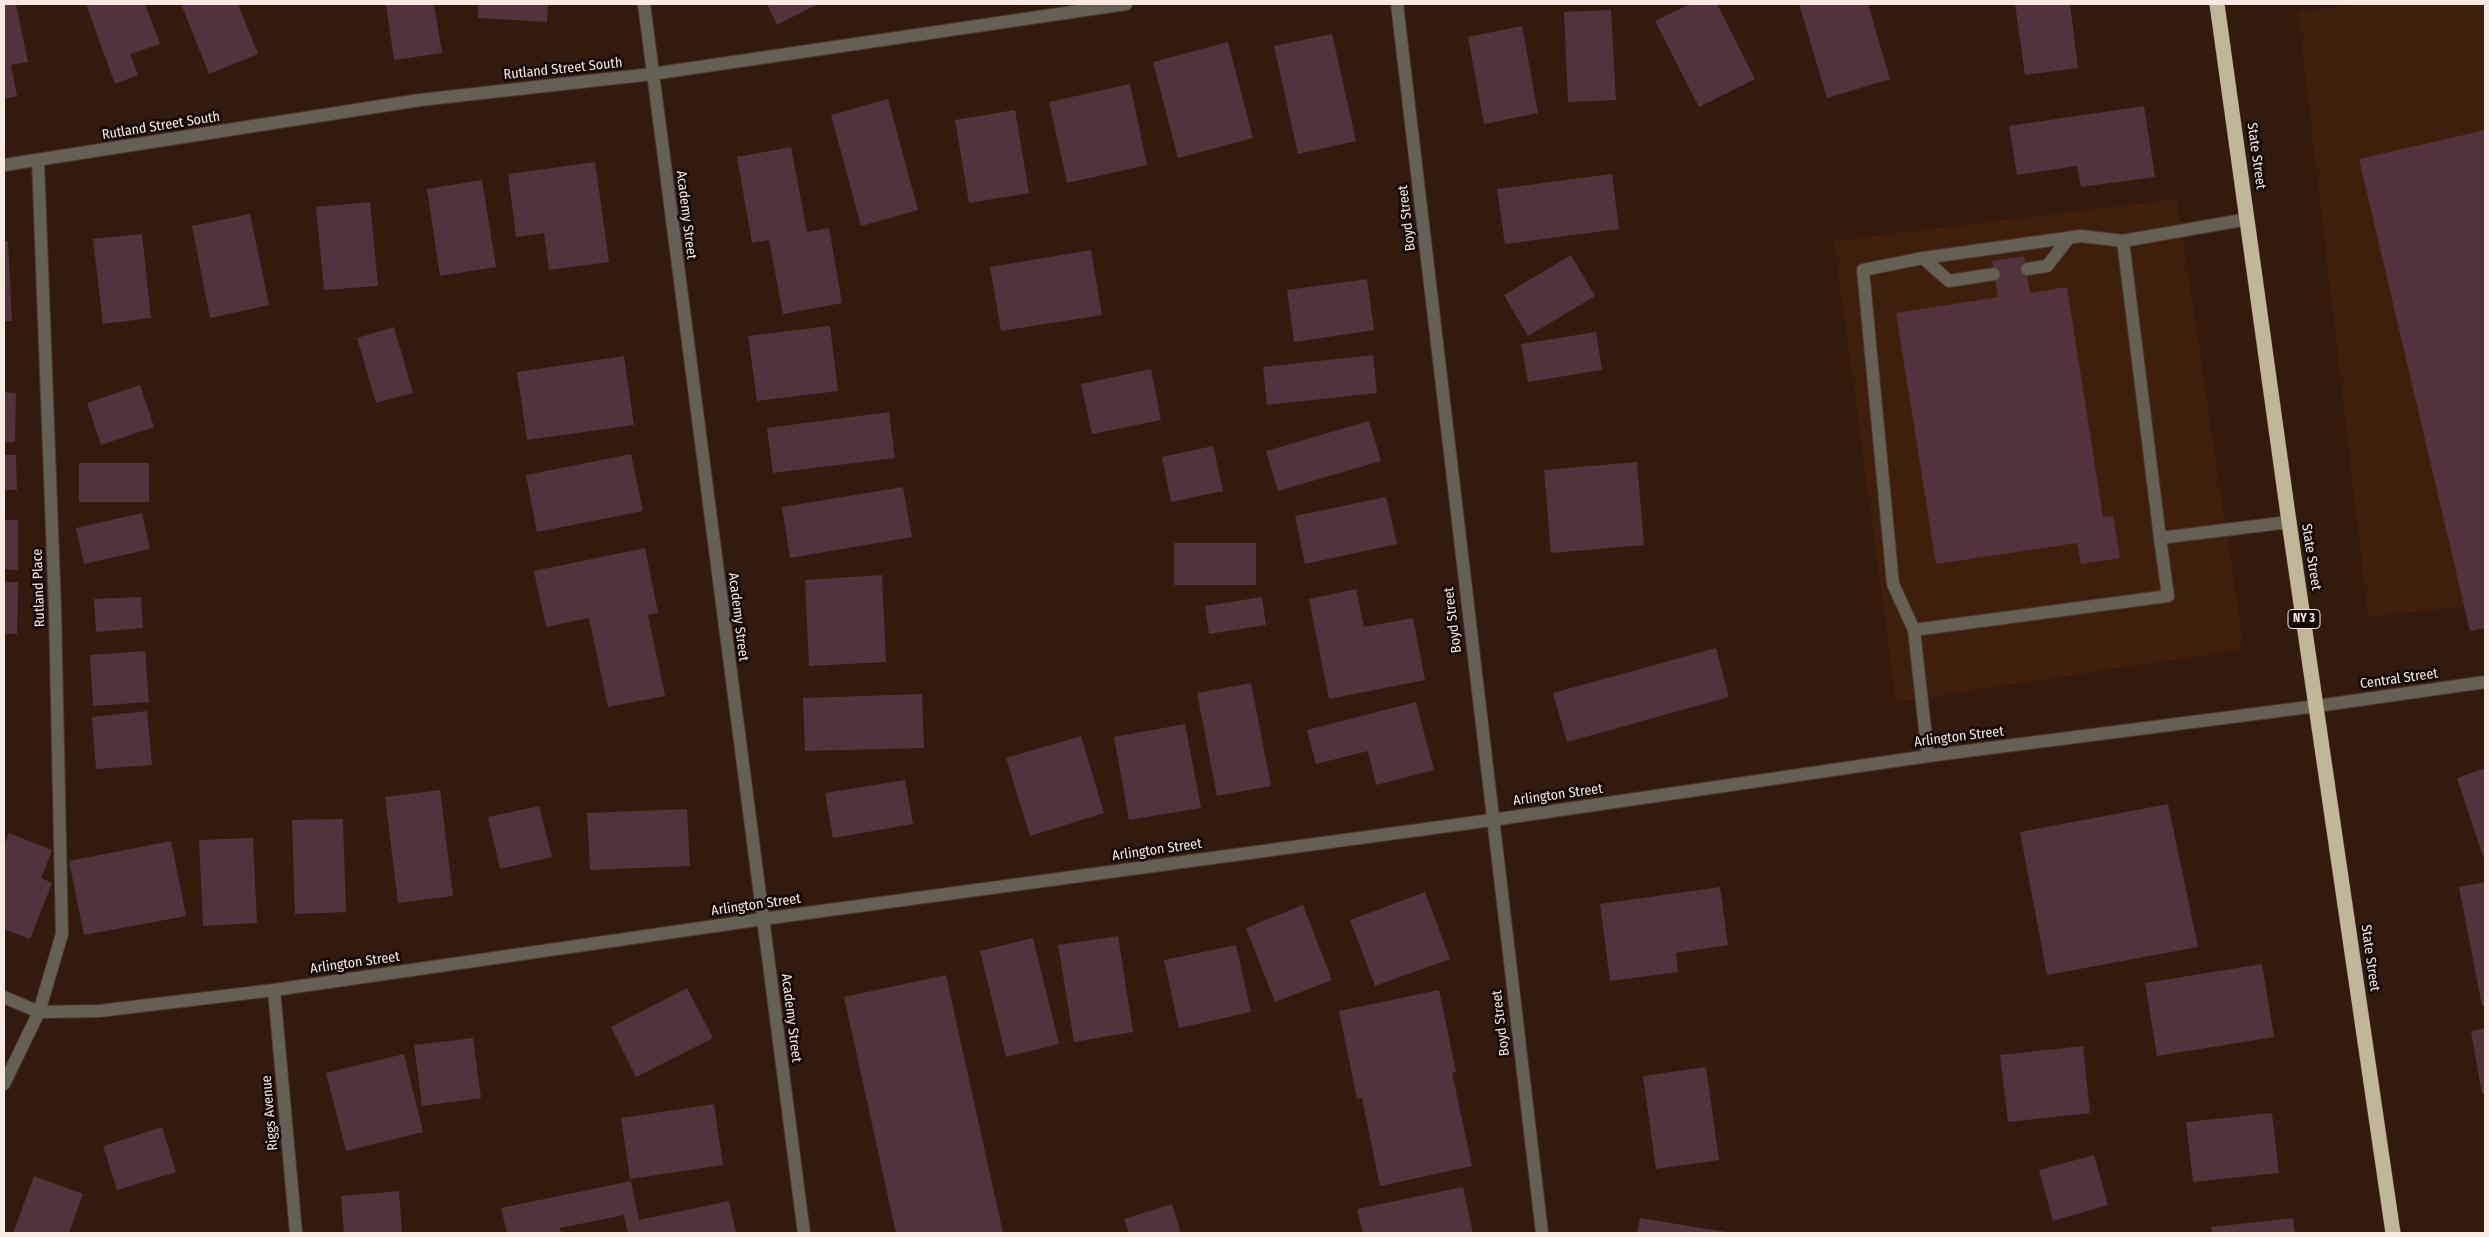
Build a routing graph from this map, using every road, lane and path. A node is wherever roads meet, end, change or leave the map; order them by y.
1 (644, 4) edge
2 (1126, 4) edge
3 (1397, 4) edge
4 (2217, 4) edge
5 (652, 74) junction
6 (38, 161) junction
7 (4, 165) edge
8 (2248, 219) junction
9 (2069, 238) junction
10 (2123, 241) junction
11 (1923, 258) junction
12 (2027, 269) dead end
13 (1994, 274) dead end
14 (2289, 522) junction
15 (2160, 538) junction
16 (1914, 630) junction
17 (2485, 682) edge
18 (2317, 706) junction
19 (1928, 756) junction
20 (1492, 820) junction
21 (763, 919) junction
22 (274, 990) junction
23 (4, 997) edge
24 (39, 1012) junction
25 (4, 1084) edge
26 (296, 1233) edge
27 (804, 1233) edge
28 (1542, 1233) edge
29 (2393, 1233) edge

1 - 5 street, Academy Street
2 - 5 street, Rutland Street South
3 - 20 street, Boyd Street
4 - 8 highway, State Street / NY 3
5 - 6 street, Rutland Street South
5 - 21 street, Academy Street
6 - 7 street, Rutland Street South
6 - 24 street, Rutland Place
8 - 10 street
8 - 14 highway, State Street / NY 3
9 - 10 street
9 - 11 street
9 - 12 street
10 - 15 street
11 - 13 street
11 - 16 street
14 - 15 street
14 - 18 highway, State Street / NY 3
15 - 16 street
16 - 19 street
17 - 18 street, Central Street
18 - 19 street, Arlington Street
18 - 29 highway, State Street / NY 3
19 - 20 street, Arlington Street
20 - 21 street, Arlington Street
20 - 28 street, Boyd Street
21 - 22 street, Arlington Street
21 - 27 street, Academy Street
22 - 24 street, Arlington Street
22 - 26 street, Riggs Avenue
23 - 24 street, Arlington Street
24 - 25 street, Rutland Place

